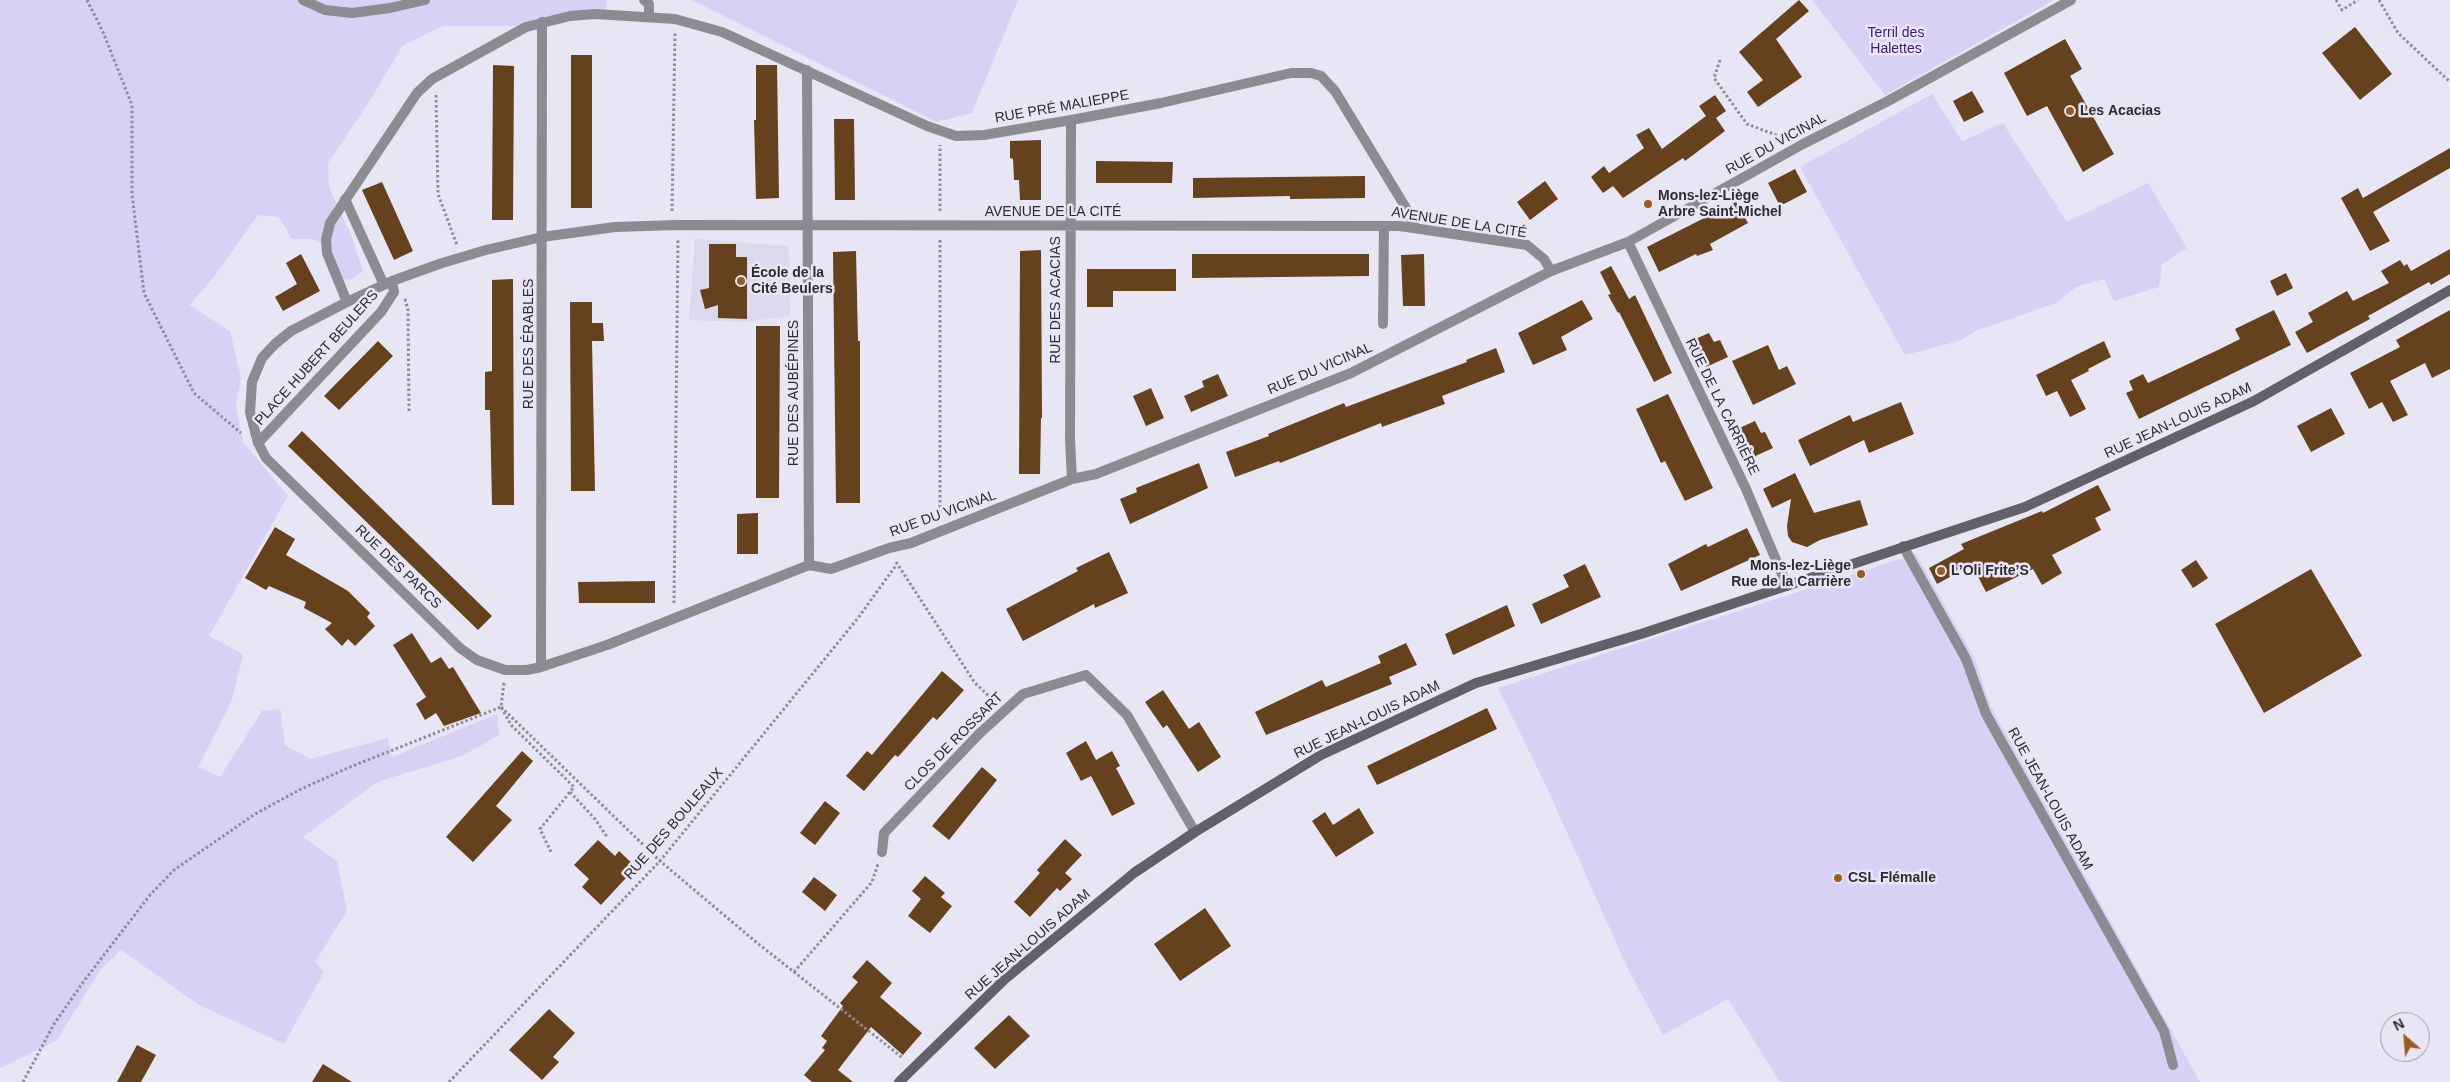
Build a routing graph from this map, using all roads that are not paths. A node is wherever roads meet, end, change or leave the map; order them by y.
1 (303, 0) edge
2 (425, 0) edge
3 (644, 0) edge
4 (2071, 0) edge
5 (649, 16) junction
6 (542, 22) junction
7 (806, 70) junction
8 (1071, 120) junction
9 (345, 199) junction
10 (807, 226) junction
11 (1070, 226) junction
12 (1384, 226) junction
13 (1416, 228) junction
14 (542, 237) junction
15 (1628, 242) junction
16 (1551, 271) junction
17 (388, 283) junction
18 (2450, 290) edge
19 (347, 302) junction
20 (1383, 324) dead end
21 (260, 447) junction
22 (1072, 480) junction
23 (1903, 546) junction
24 (809, 565) junction
25 (1787, 586) junction
26 (541, 667) junction
27 (1195, 832) junction
28 (882, 852) road end
29 (2173, 1065) dead end
30 (899, 1082) edge

1 - 2 street
3 - 5 street
4 - 15 street, RUE DU VICINAL
5 - 6 street, RUE PRÉ MALIEPPE
5 - 7 street, RUE PRÉ MALIEPPE
6 - 9 street, RUE PRÉ MALIEPPE
6 - 14 street, RUE DES ÉRABLES
7 - 8 street, RUE PRÉ MALIEPPE
7 - 10 street, RUE DES AUBÉPINES
8 - 11 street, RUE DES ACACIAS
8 - 13 street, RUE PRÉ MALIEPPE
9 - 17 street, PLACE HUBERT BEULERS
9 - 19 street, PLACE HUBERT BEULERS
10 - 11 street, AVENUE DE LA CITÉ
10 - 14 street, AVENUE DE LA CITÉ
10 - 24 street, RUE DES AUBÉPINES
11 - 12 street, AVENUE DE LA CITÉ
11 - 22 street, RUE DES ACACIAS
12 - 13 street, AVENUE DE LA CITÉ
12 - 20 street
13 - 16 street, AVENUE DE LA CITÉ
14 - 17 street, PLACE HUBERT BEULERS
14 - 26 street, RUE DES ÉRABLES
15 - 16 street, RUE DU VICINAL
15 - 25 street, RUE DE LA CARRIÈRE
16 - 22 street, RUE DU VICINAL
17 - 19 street, PLACE HUBERT BEULERS
17 - 21 street, PLACE HUBERT BEULERS
18 - 23 street, RUE JEAN-LOUIS ADAM
19 - 21 street, PLACE HUBERT BEULERS
21 - 26 street, RUE DES PARCS
22 - 24 street, RUE DU VICINAL
23 - 25 street, RUE JEAN-LOUIS ADAM
23 - 29 street, RUE JEAN-LOUIS ADAM
24 - 26 street, RUE DU VICINAL
25 - 27 street, RUE JEAN-LOUIS ADAM
27 - 28 street, CLOS DE ROSSART
27 - 30 street, RUE JEAN-LOUIS ADAM

